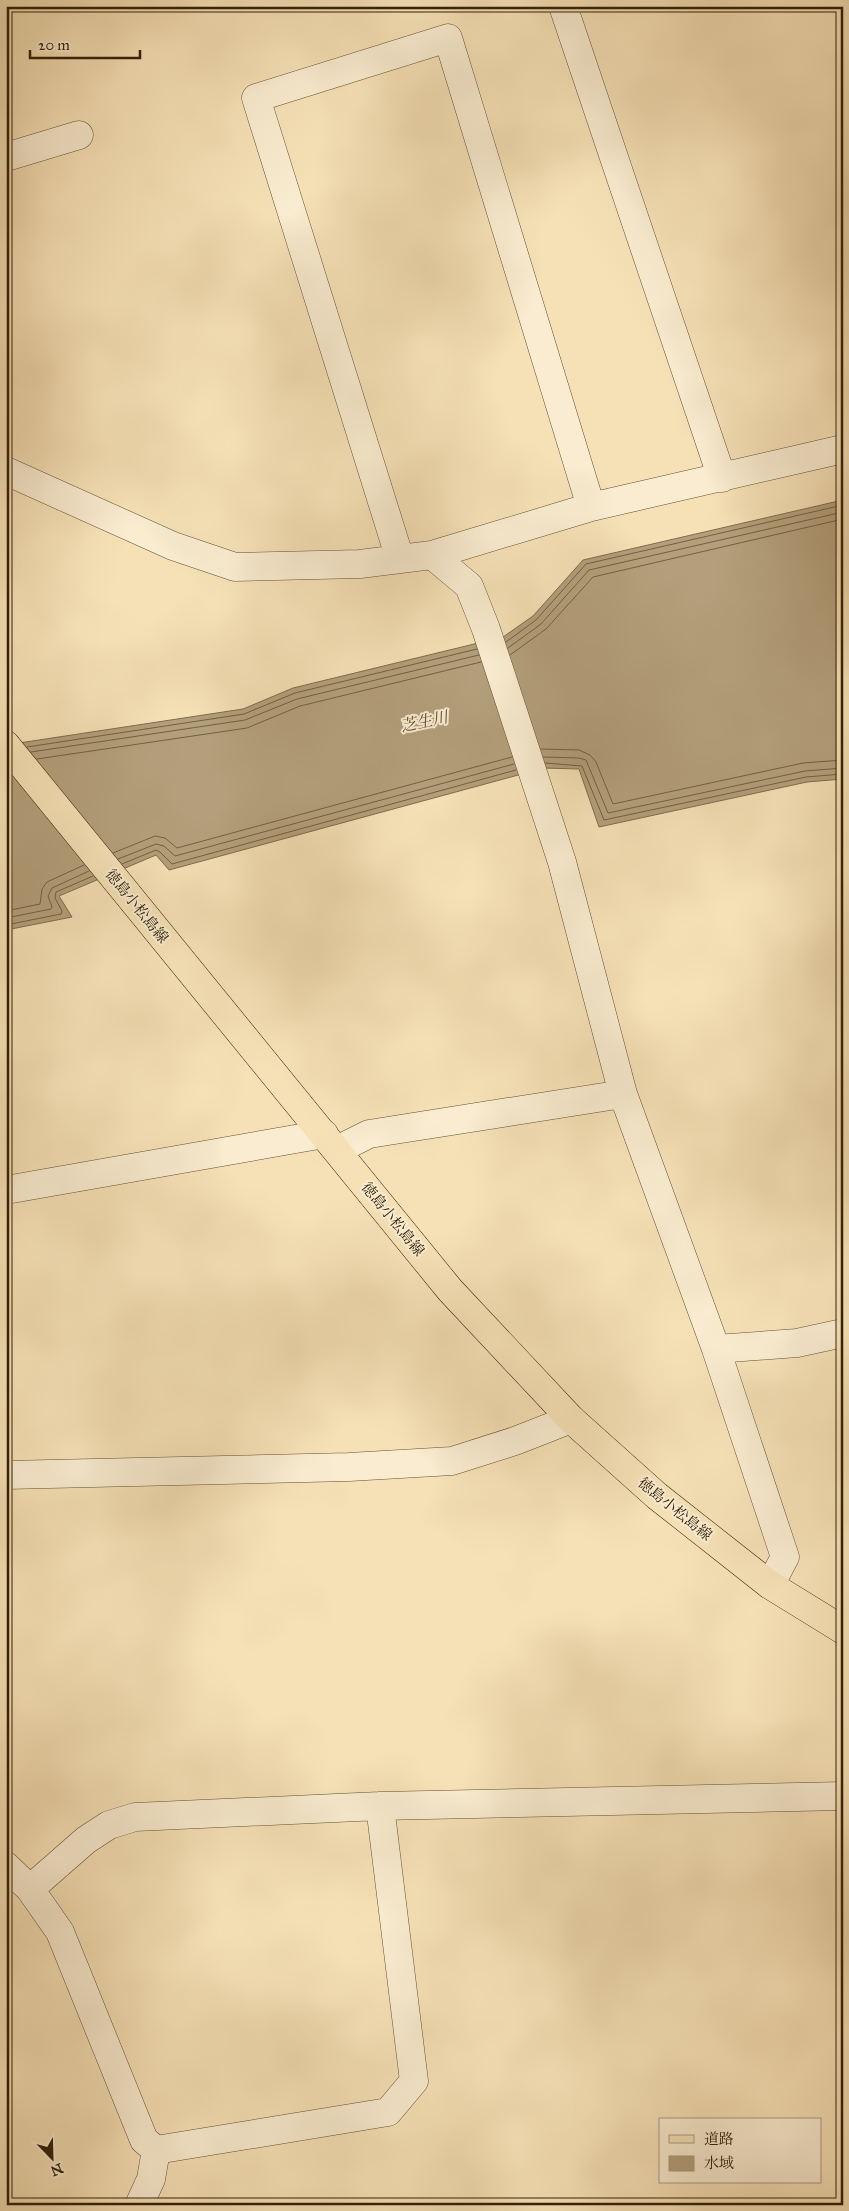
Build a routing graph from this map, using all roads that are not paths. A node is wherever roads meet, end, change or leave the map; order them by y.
1 (564, 6) edge
2 (79, 135) dead end
3 (6, 156) edge
4 (843, 449) edge
5 (6, 470) edge
6 (722, 478) junction
7 (591, 507) junction
8 (432, 555) junction
9 (400, 559) junction
10 (6, 745) edge
11 (623, 1094) junction
12 (331, 1142) junction
13 (6, 1190) edge
14 (843, 1333) edge
15 (716, 1349) junction
16 (571, 1419) junction
17 (6, 1475) edge
18 (770, 1585) junction
19 (843, 1630) edge
20 (843, 1796) edge
21 (380, 1806) junction
22 (6, 1866) edge
23 (30, 1889) junction
24 (156, 2150) junction
25 (140, 2203) dead end

1 - 6 street
2 - 3 street
4 - 6 street
5 - 9 street
6 - 7 street
7 - 8 street
7 - 9 street
8 - 9 street
8 - 11 street
10 - 12 main road, 徳島小松島線
11 - 12 street
11 - 15 street
12 - 13 street
12 - 16 main road, 徳島小松島線
14 - 15 street
15 - 18 street
16 - 17 street
16 - 18 main road, 徳島小松島線
18 - 19 main road, 徳島小松島線
20 - 21 street
21 - 23 street
21 - 24 street
22 - 23 street
23 - 24 street
24 - 25 street

